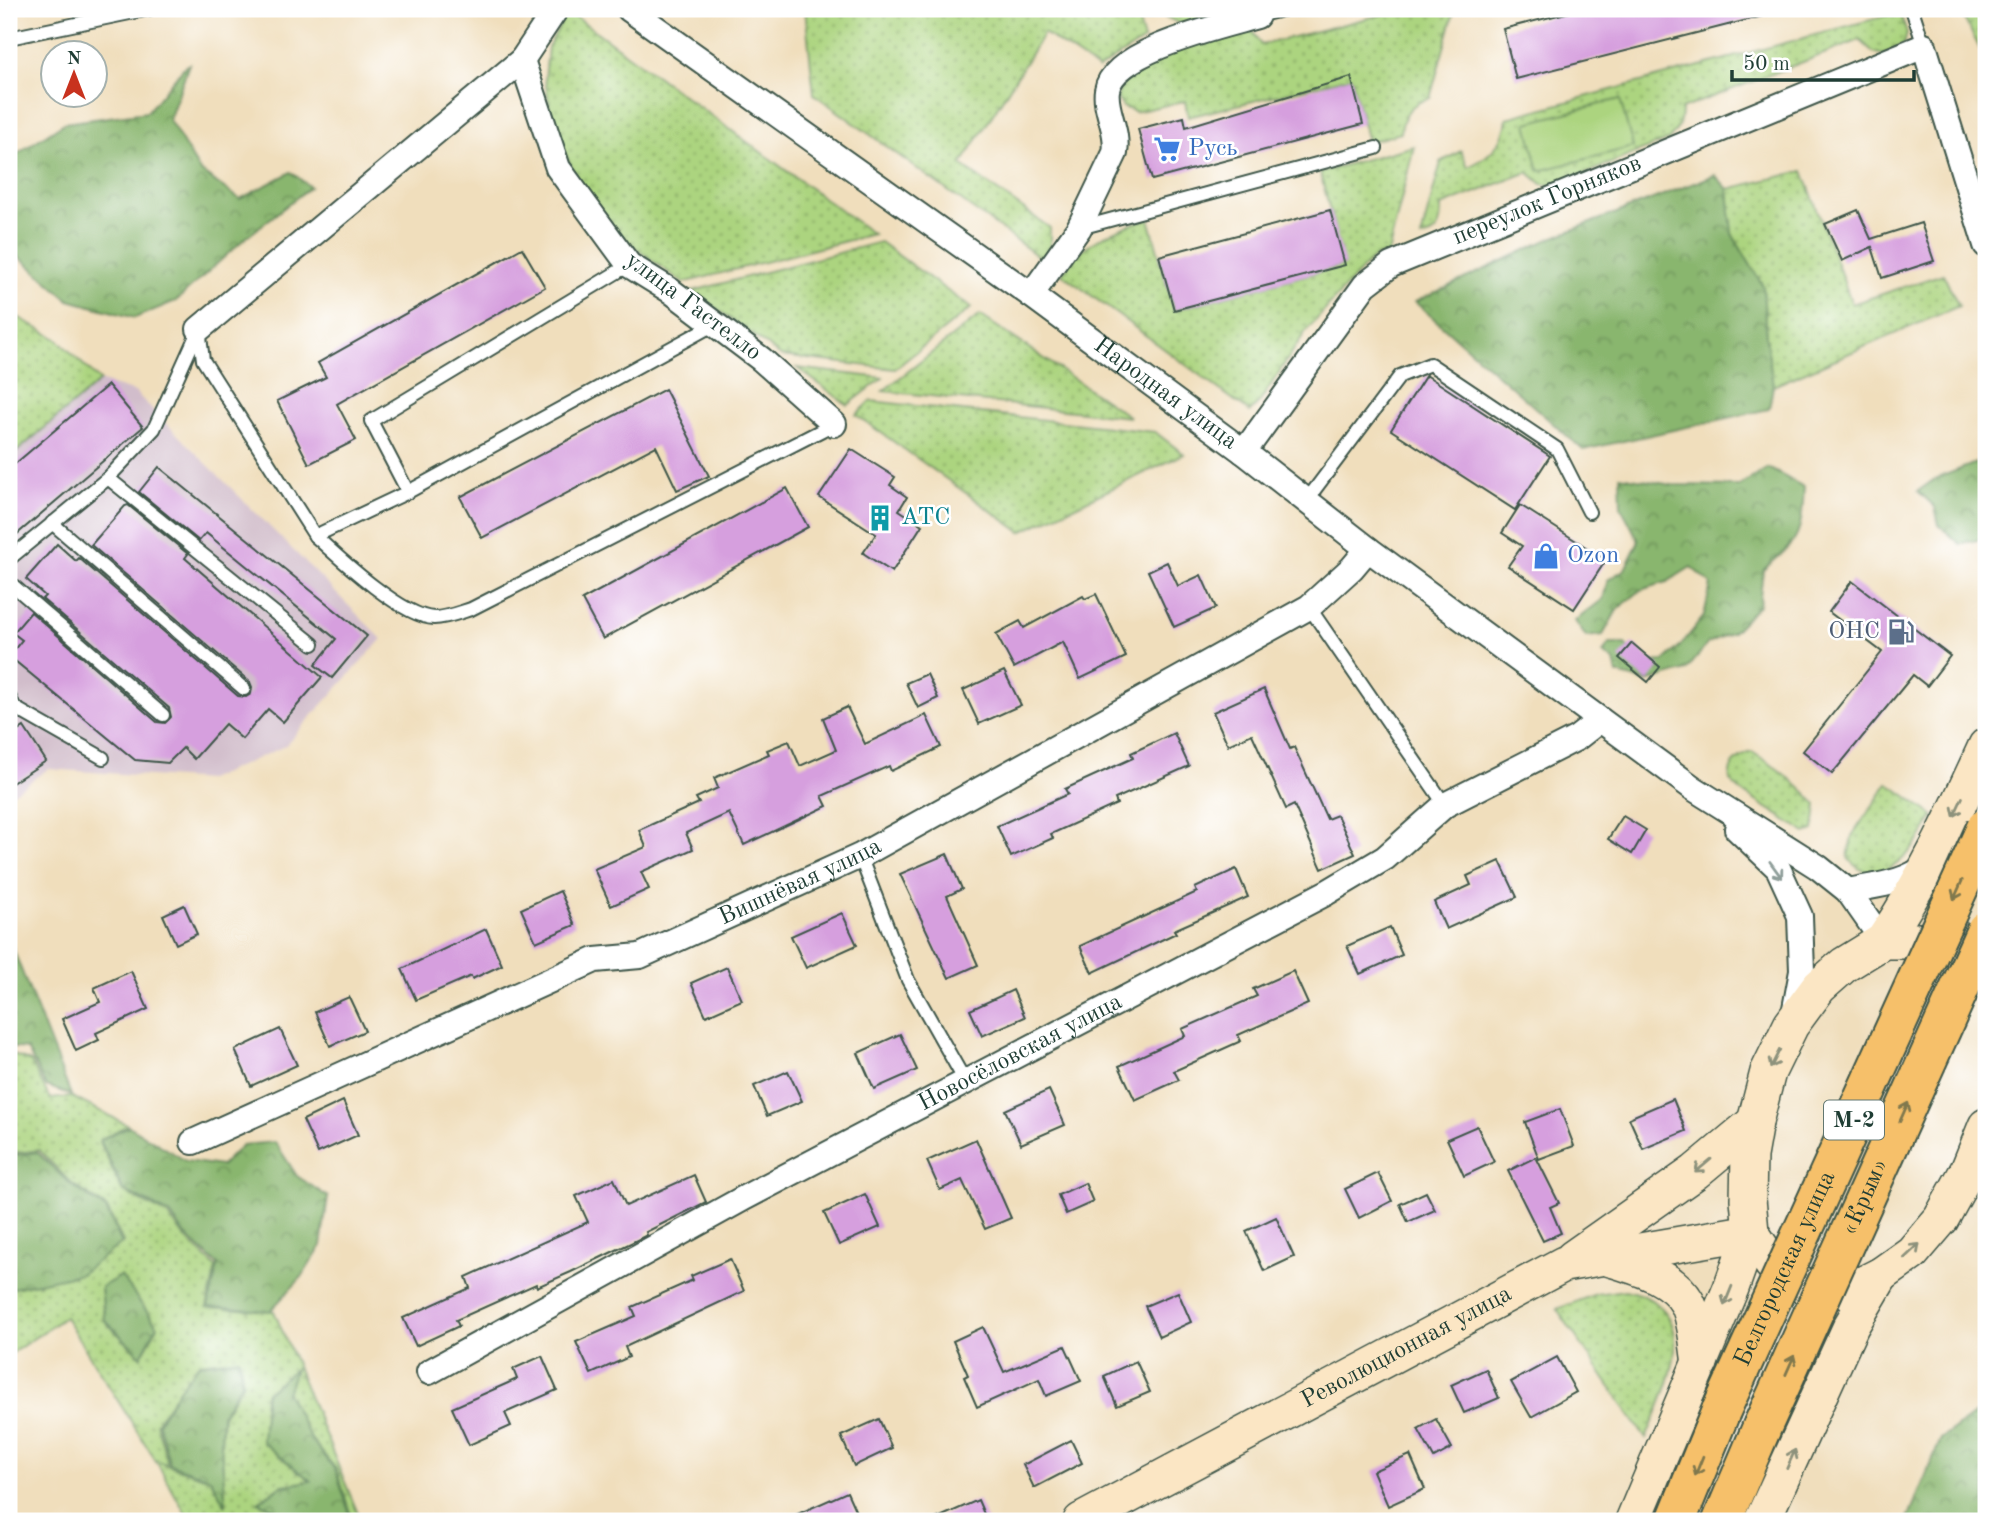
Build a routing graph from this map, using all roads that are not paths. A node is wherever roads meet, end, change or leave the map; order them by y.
1 (149, 9) edge
2 (556, 9) edge
3 (629, 9) edge
4 (1286, 9) edge
5 (1912, 9) edge
6 (1256, 12) edge
7 (9, 38) edge
8 (1924, 46) junction
9 (522, 60) junction
10 (1376, 148) dead end
11 (1079, 228) junction
12 (1986, 245) edge
13 (629, 265) junction
14 (1031, 295) junction
15 (715, 324) junction
16 (199, 329) junction
17 (834, 424) joint
18 (1244, 452) junction
19 (108, 478) junction
20 (408, 492) junction
21 (1306, 501) junction
22 (1590, 512) dead end
23 (52, 523) junction
24 (315, 536) junction
25 (1368, 548) junction
26 (9, 559) edge
27 (9, 582) edge
28 (1309, 607) junction
29 (313, 644) dead end
30 (244, 690) dead end
31 (9, 696) edge
32 (12, 710) edge
33 (163, 715) dead end
34 (1600, 720) junction
35 (1986, 746) edge
36 (103, 758) dead end
37 (1693, 788) junction
38 (1445, 805) junction
39 (1986, 828) edge
40 (860, 856) junction
41 (1933, 860) junction
42 (1848, 891) junction
43 (1986, 930) edge
44 (1883, 940) junction
45 (1986, 971) edge
46 (1791, 1026) junction
47 (965, 1082) junction
48 (1755, 1122) junction
49 (1986, 1126) edge
50 (193, 1142) dead end
51 (1751, 1232) junction
52 (1605, 1257) junction
53 (1564, 1264) junction
54 (1881, 1275) junction
55 (1699, 1363) junction
56 (429, 1372) dead end
57 (1081, 1521) edge
58 (1633, 1521) edge
59 (1676, 1521) edge
60 (1722, 1521) edge
61 (1762, 1521) edge

1 - 7 lane
2 - 9 street
3 - 14 street, Народная улица
4 - 6 lane
5 - 8 lane
6 - 11 street
8 - 12 street
8 - 18 street, переулок Горняков
9 - 13 street, улица Гастелло
9 - 16 street
10 - 11 lane
11 - 14 street
13 - 15 street, улица Гастелло
13 - 20 lane
14 - 18 street, Народная улица
15 - 17 street, улица Гастелло
15 - 20 lane
16 - 19 lane
16 - 24 lane
17 - 24 lane
18 - 21 street, Народная улица
19 - 23 lane
19 - 29 lane
20 - 24 lane
21 - 22 lane
21 - 25 street, Народная улица
23 - 26 lane
23 - 30 lane
25 - 28 street, Вишнёвая улица
25 - 34 street, Народная улица
27 - 33 lane
28 - 38 lane
28 - 40 street, Вишнёвая улица
31 - 32 lane
32 - 36 lane
34 - 37 street, Народная улица
34 - 38 street, Новосёловская улица
35 -> 41 main road
37 - 42 street
37 -> 46 street
38 - 47 street, Новосёловская улица
39 -> 59 main road, Белгородская улица / М-2, bridge
40 - 47 lane
40 - 50 street, Вишнёвая улица
41 - 42 street
41 - 44 main road
42 - 44 street
60 -> 43 main road, «Крым» / М-2, bridge
44 - 45 main road
44 - 46 main road
46 -> 48 main road
47 - 56 street, Новосёловская улица
48 - 51 main road
48 -> 53 main road
54 -> 49 main road
51 - 52 main road, Революционная улица
51 - 54 main road
51 -> 55 main road
52 - 53 main road, Революционная улица
52 - 55 main road
53 - 57 main road, Революционная улица
61 -> 54 main road
55 - 58 main road

